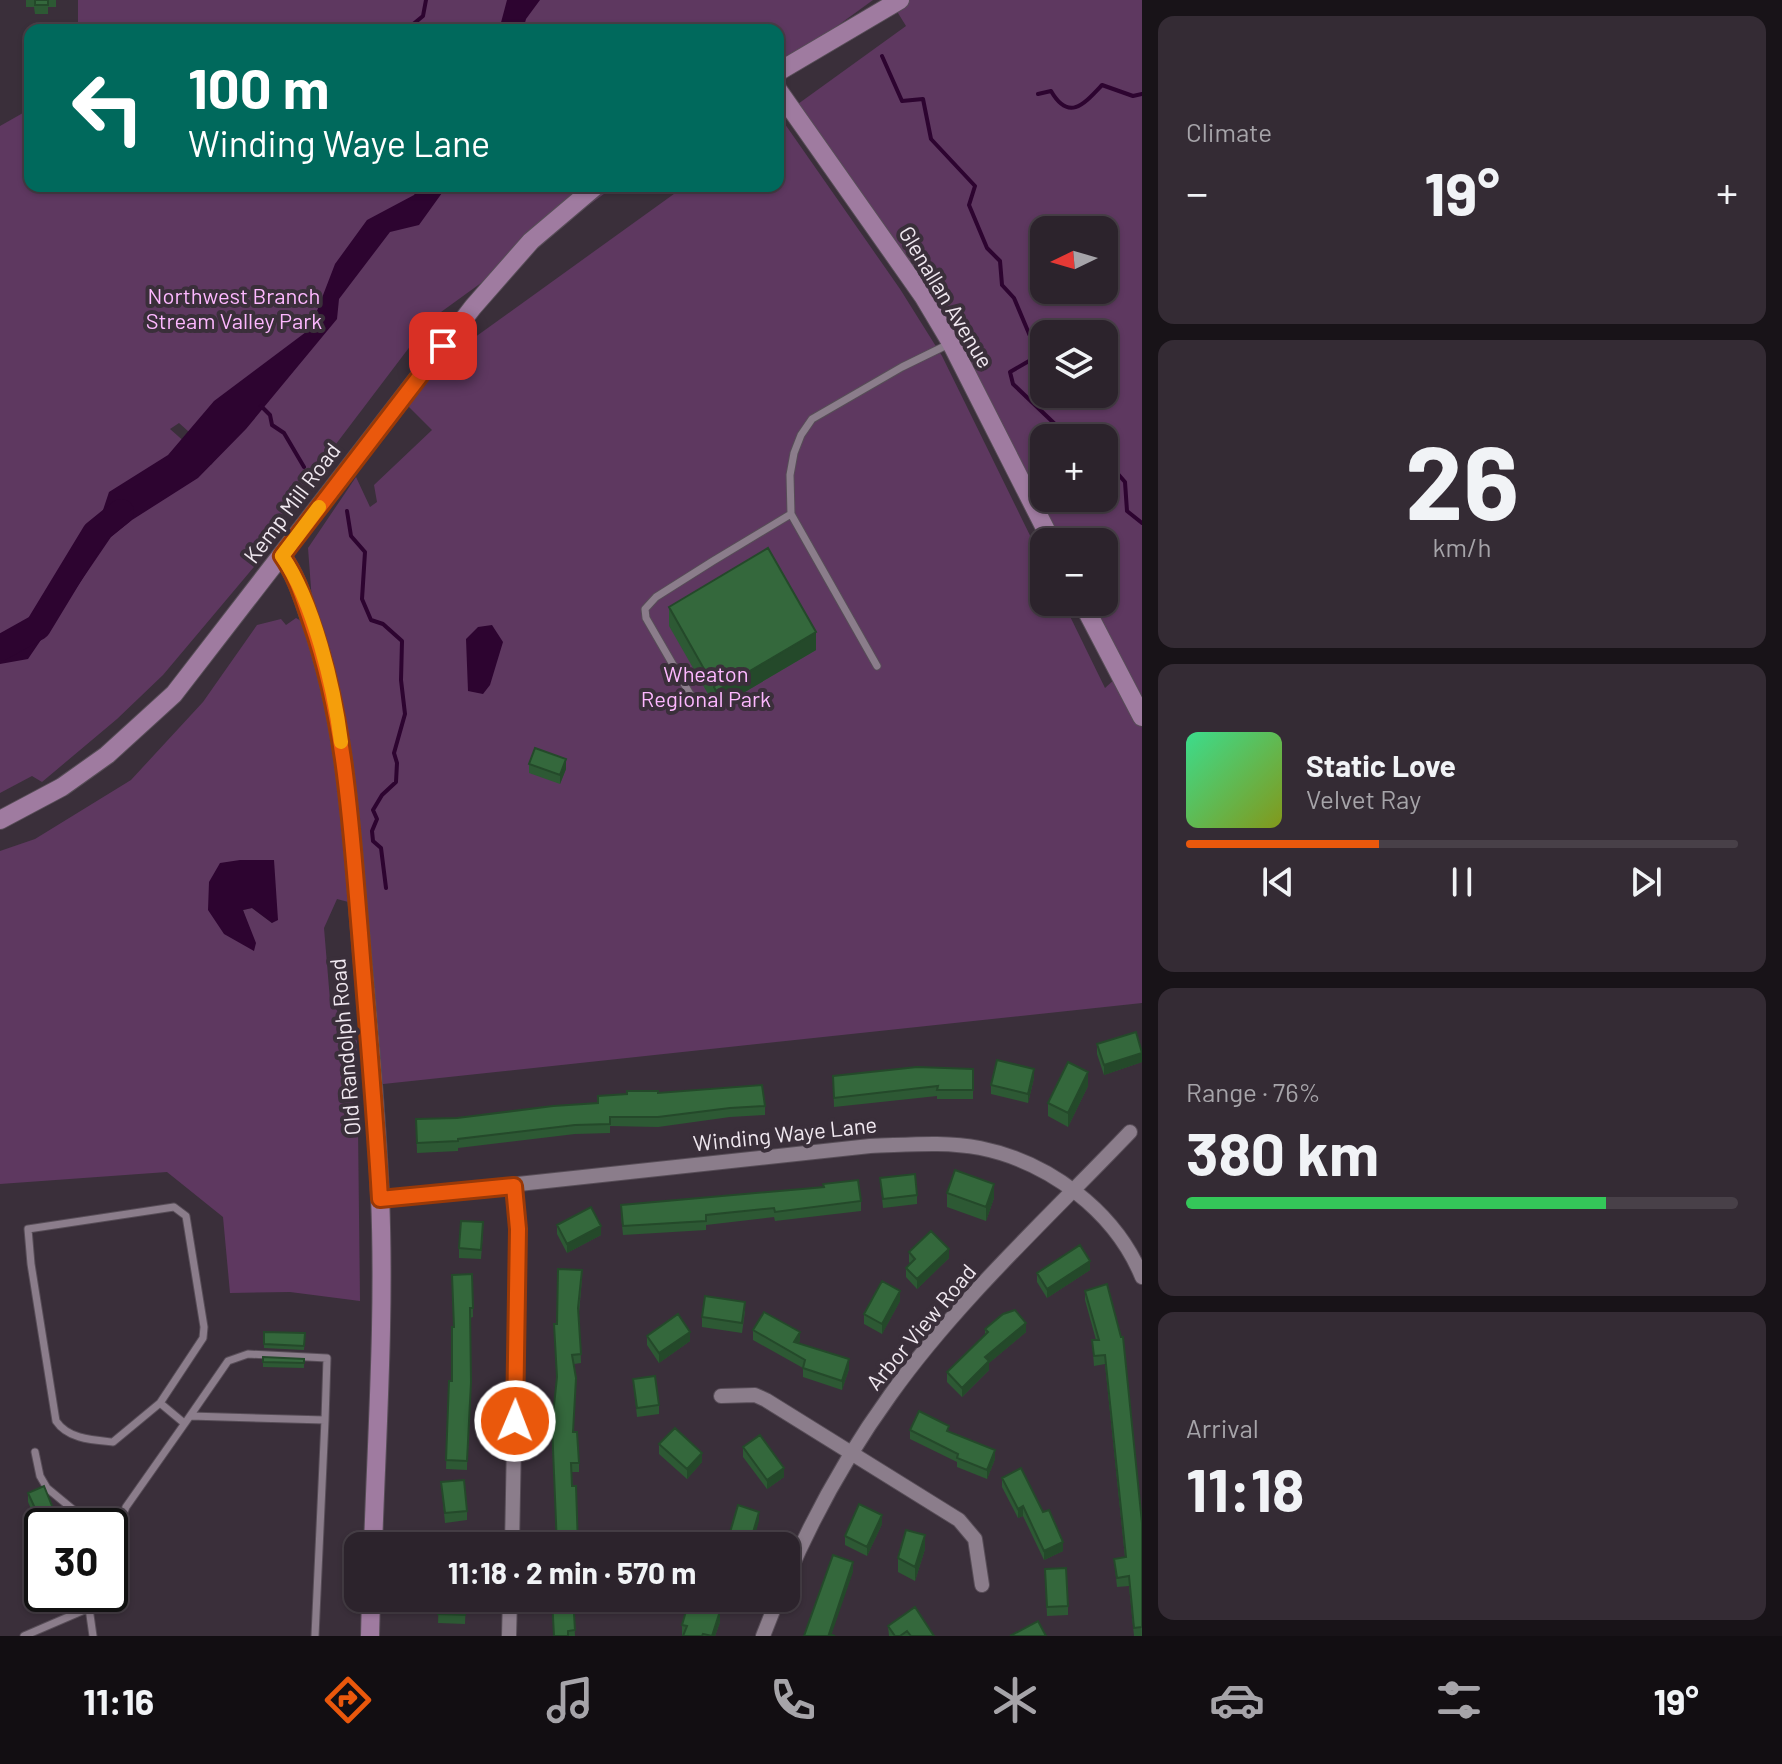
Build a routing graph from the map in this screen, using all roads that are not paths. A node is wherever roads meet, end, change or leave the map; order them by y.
1 (900, 0) edge
2 (784, 68) edge
3 (784, 99) edge
4 (589, 192) edge
5 (951, 343) junction
6 (791, 514) junction
7 (1045, 528) edge
8 (282, 556) junction
9 (1089, 616) edge
10 (877, 666) dead end
11 (711, 700) edge
12 (1142, 717) edge
13 (0, 820) edge
14 (1130, 1132) dead end
15 (514, 1186) junction
16 (1074, 1191) junction
17 (380, 1199) junction
18 (1142, 1277) edge
19 (721, 1396) dead end
20 (160, 1403) junction
21 (190, 1416) junction
22 (325, 1420) junction
23 (184, 1423) junction
24 (35, 1452) dead end
25 (851, 1452) junction
26 (71, 1508) edge
27 (126, 1508) edge
28 (373, 1532) edge
29 (512, 1532) edge
30 (800, 1546) edge
31 (982, 1585) dead end
32 (81, 1612) edge
33 (90, 1612) edge
34 (371, 1612) edge
35 (510, 1612) edge
36 (772, 1612) edge
37 (24, 1636) edge
38 (93, 1636) edge
39 (315, 1636) edge
40 (370, 1636) edge
41 (509, 1636) edge
42 (763, 1636) edge

1 - 2 street
3 - 5 street, Glenallan Avenue
4 - 8 street, Kemp Mill Road
5 - 6 lane
5 - 7 street, Glenallan Avenue
6 - 10 lane
6 - 11 lane
8 - 13 street, Kemp Mill Road
8 - 17 street, Old Randolph Road
9 - 12 street
14 - 16 street, Arbor View Road
15 - 16 street, Winding Waye Lane
15 - 17 street, Winding Waye Lane
15 - 29 street
16 - 18 street, Winding Waye Lane
16 - 25 street, Arbor View Road
17 - 28 street, Old Randolph Road
19 - 25 street
20 - 20 lane
20 - 23 lane
21 - 22 lane
21 - 22 lane
21 - 23 lane
22 - 39 lane
23 - 27 lane
24 - 26 lane
25 - 30 street, Arbor View Road
25 - 31 street
32 - 37 lane
33 - 38 lane
34 - 40 street
35 - 41 street
36 - 42 street

